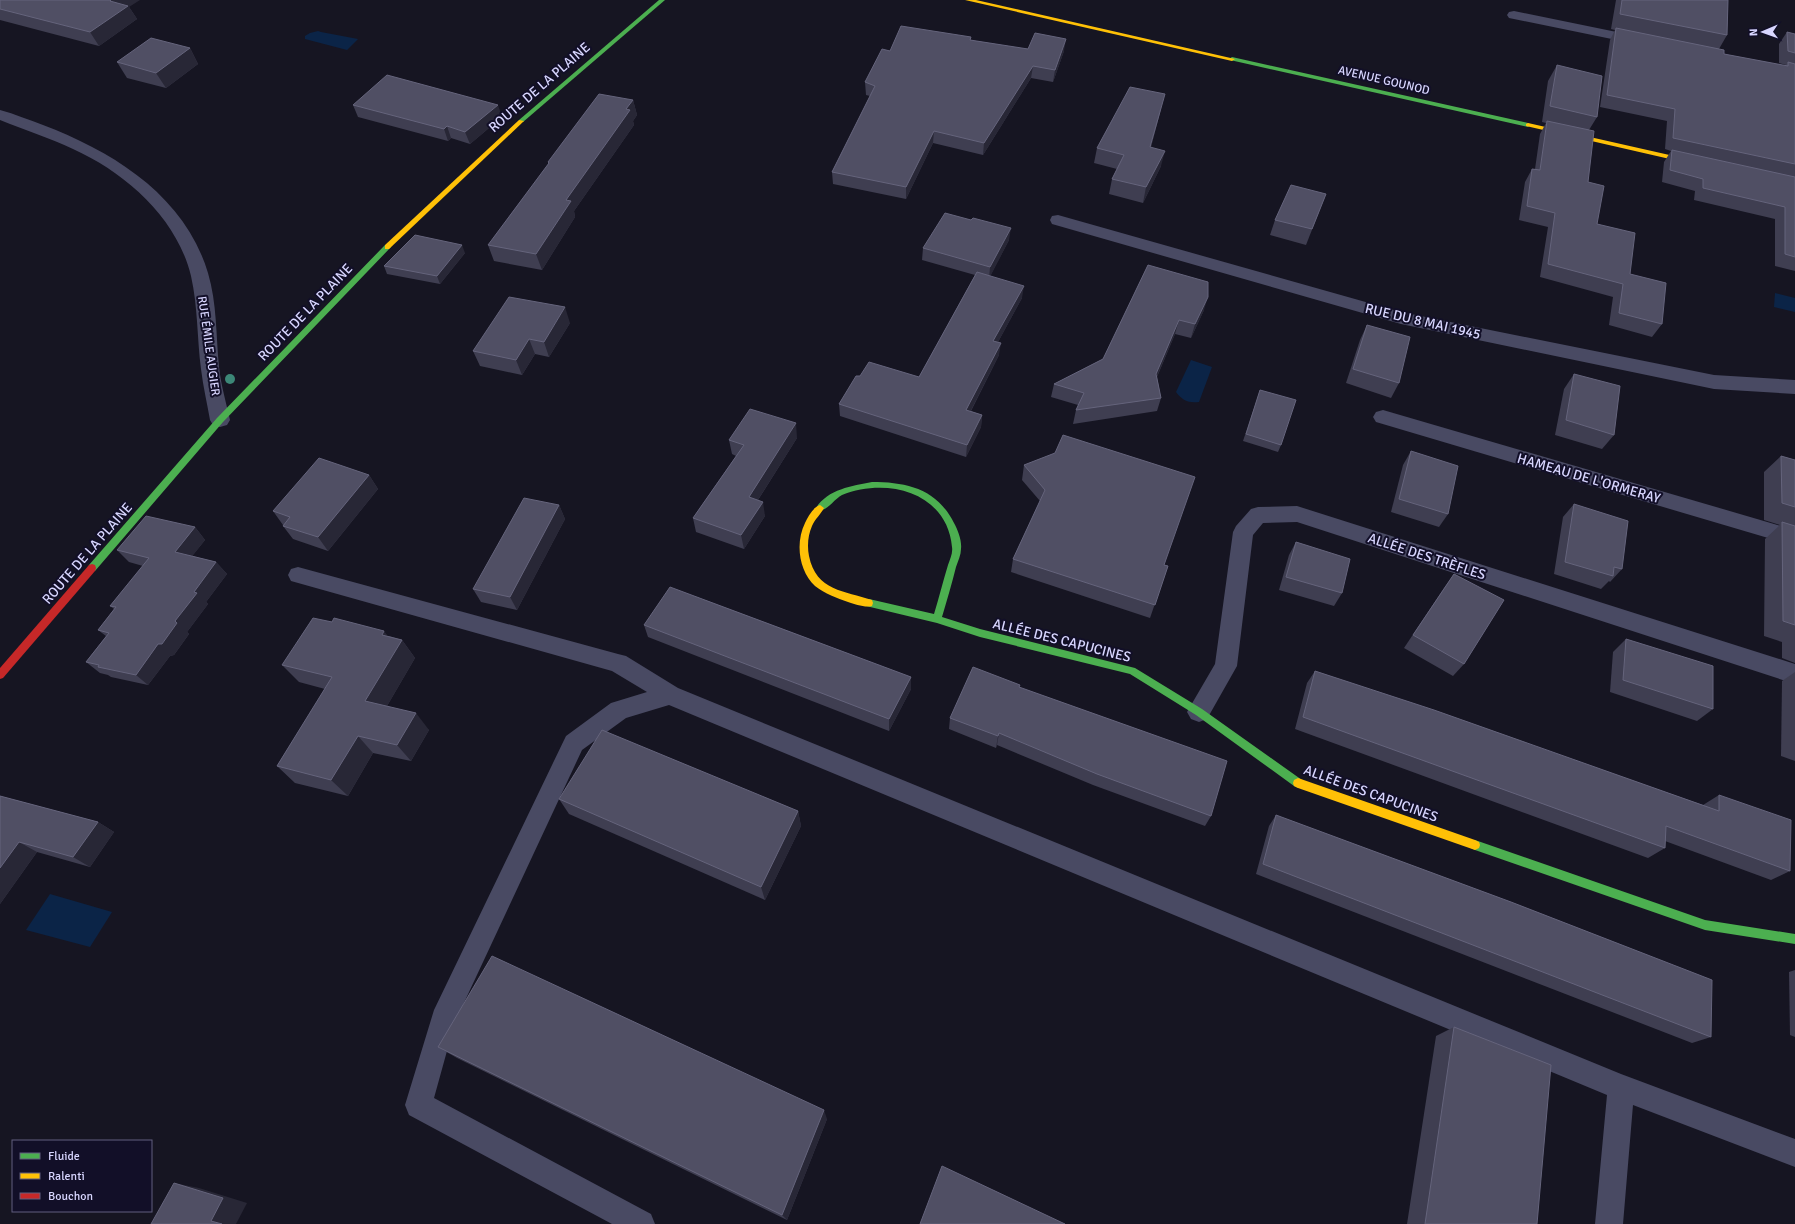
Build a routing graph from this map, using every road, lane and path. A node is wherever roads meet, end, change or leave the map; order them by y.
1 (662, 0) edge
2 (968, 0) edge
3 (1514, 15) dead end
4 (1654, 44) edge
5 (0, 115) edge
6 (1702, 164) edge
7 (1058, 220) dead end
8 (1795, 387) edge
9 (1383, 417) dead end
10 (220, 420) junction
11 (1795, 538) edge
12 (298, 575) dead end
13 (937, 619) junction
14 (1795, 674) edge
15 (0, 675) edge
16 (670, 695) junction
17 (1199, 712) junction
18 (1795, 939) edge
19 (1621, 1087) junction
20 (1795, 1153) edge
21 (641, 1224) edge
22 (1609, 1224) edge

1 - 10 street, ROUTE DE LA PLAINE
2 - 6 street, AVENUE GOUNOD
3 - 4 street
5 - 10 street, RUE ÉMILE AUGIER
7 - 8 street, RUE DU 8 MAI 1945
9 - 11 street, HAMEAU DE L'ORMERAY
10 - 15 street, ROUTE DE LA PLAINE
12 - 16 lane
13 - 13 street, ALLÉE DES CAPUCINES
13 - 17 street, ALLÉE DES CAPUCINES
14 - 17 street, ALLÉE DES TRÈFLES
16 - 19 lane
16 - 21 lane
17 - 18 street, ALLÉE DES CAPUCINES
19 - 20 lane
19 - 22 lane

